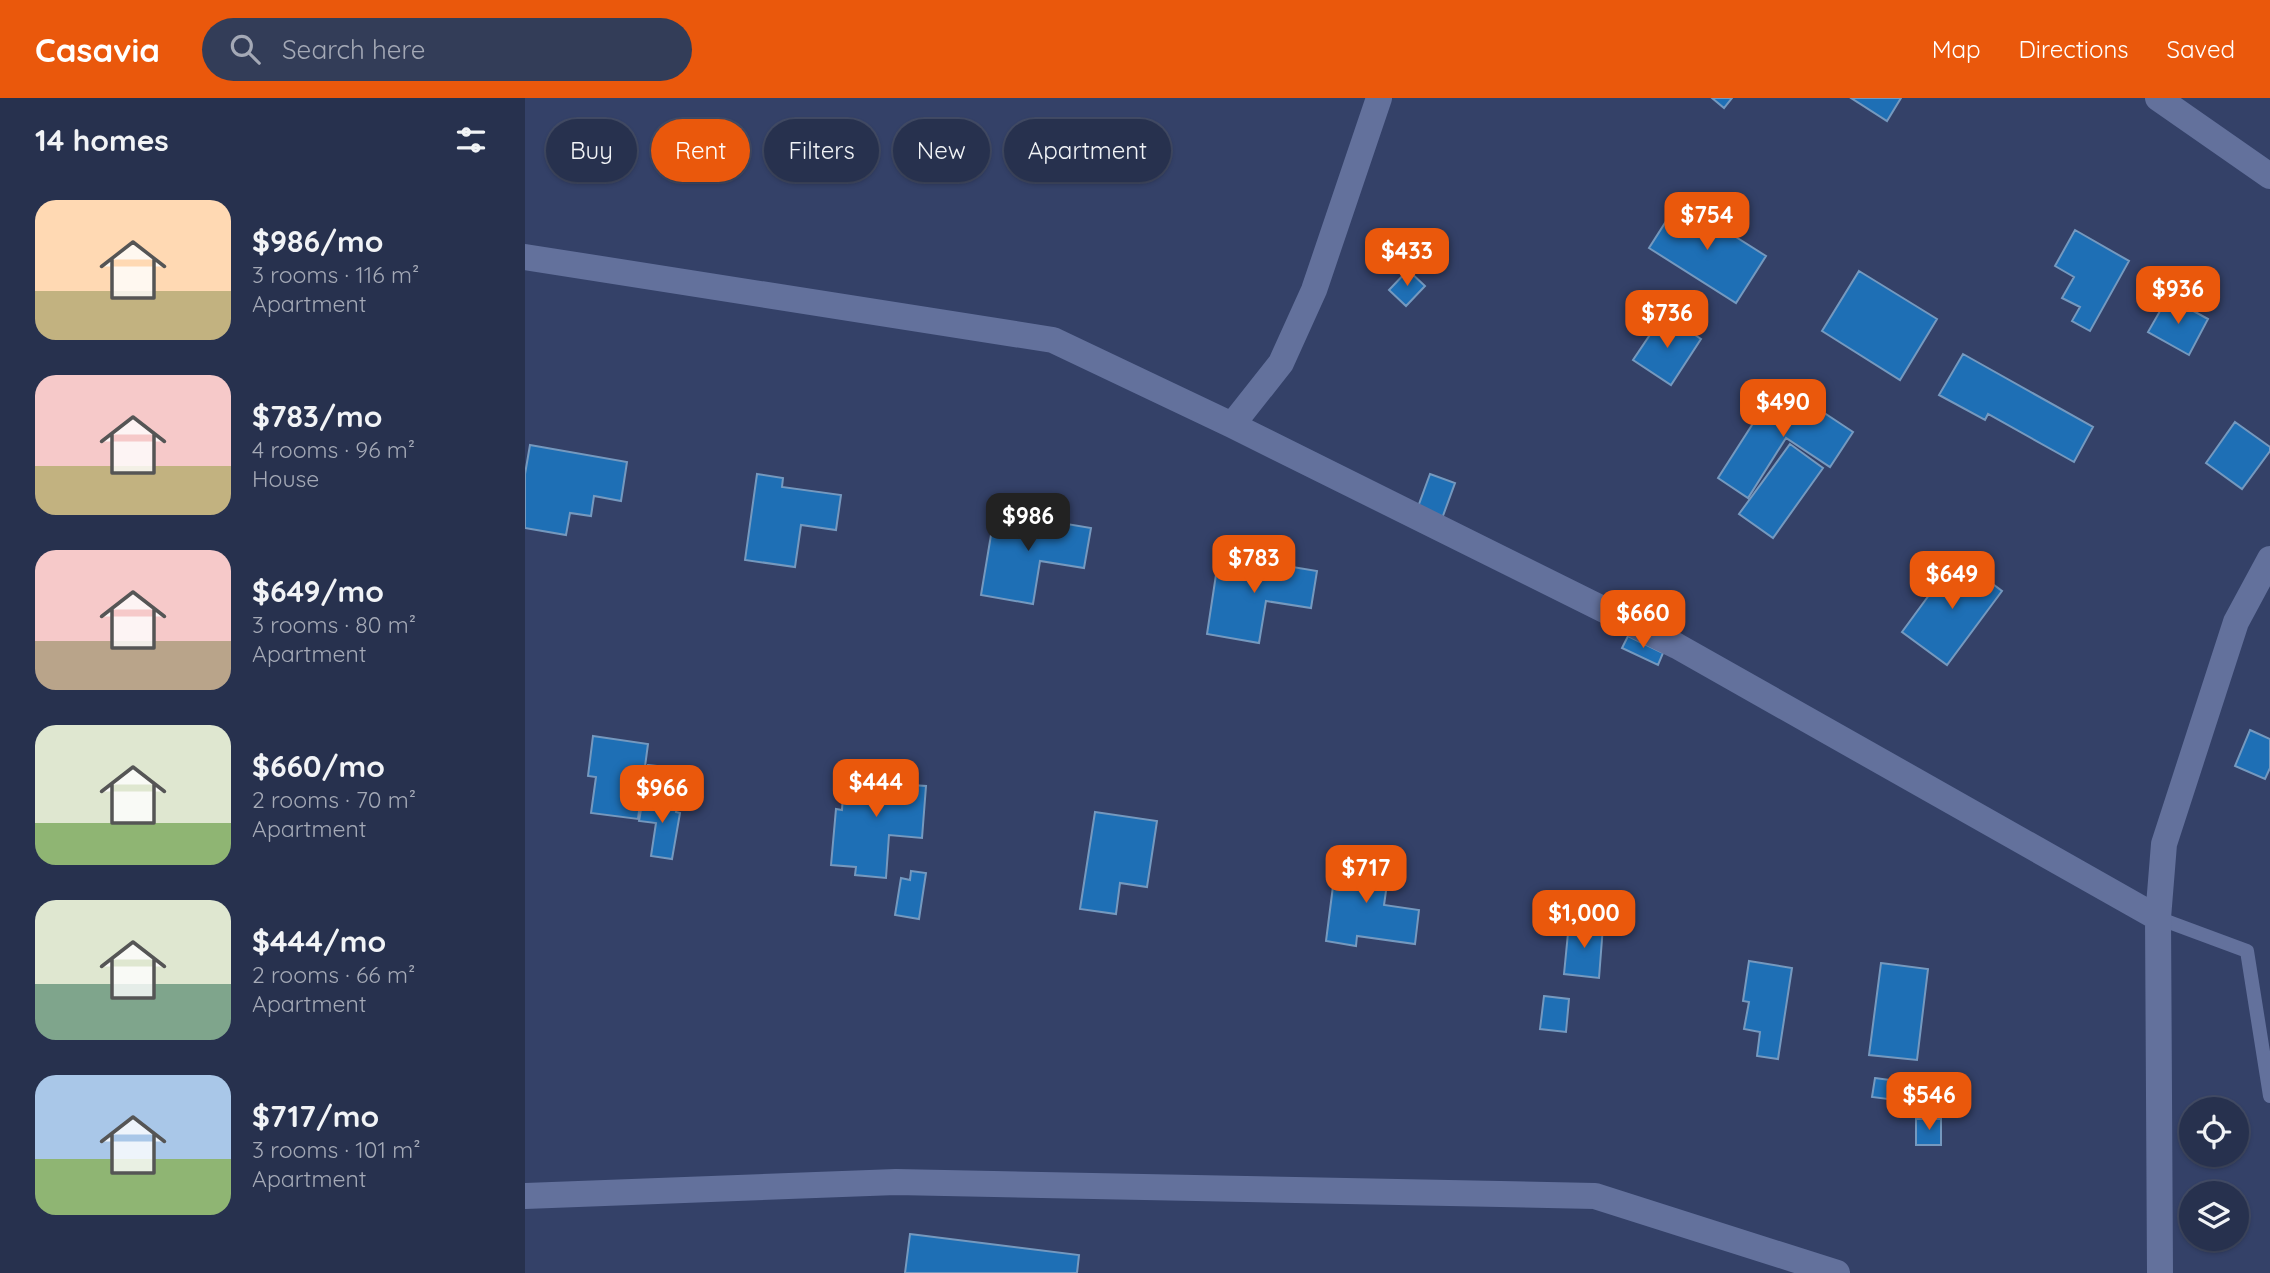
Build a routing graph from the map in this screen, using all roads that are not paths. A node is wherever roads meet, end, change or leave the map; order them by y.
1 (1379, 98) edge
2 (2158, 98) edge
3 (2270, 176) edge
4 (525, 257) edge
5 (1233, 425) junction
6 (2270, 559) edge
7 (2158, 918) junction
8 (2270, 1096) edge
9 (525, 1196) edge
10 (1837, 1273) edge
11 (2160, 1273) edge

1 - 5 street
2 - 3 street
4 - 5 street
5 - 7 street
6 - 7 street
7 - 8 lane
7 - 11 street
9 - 10 street

